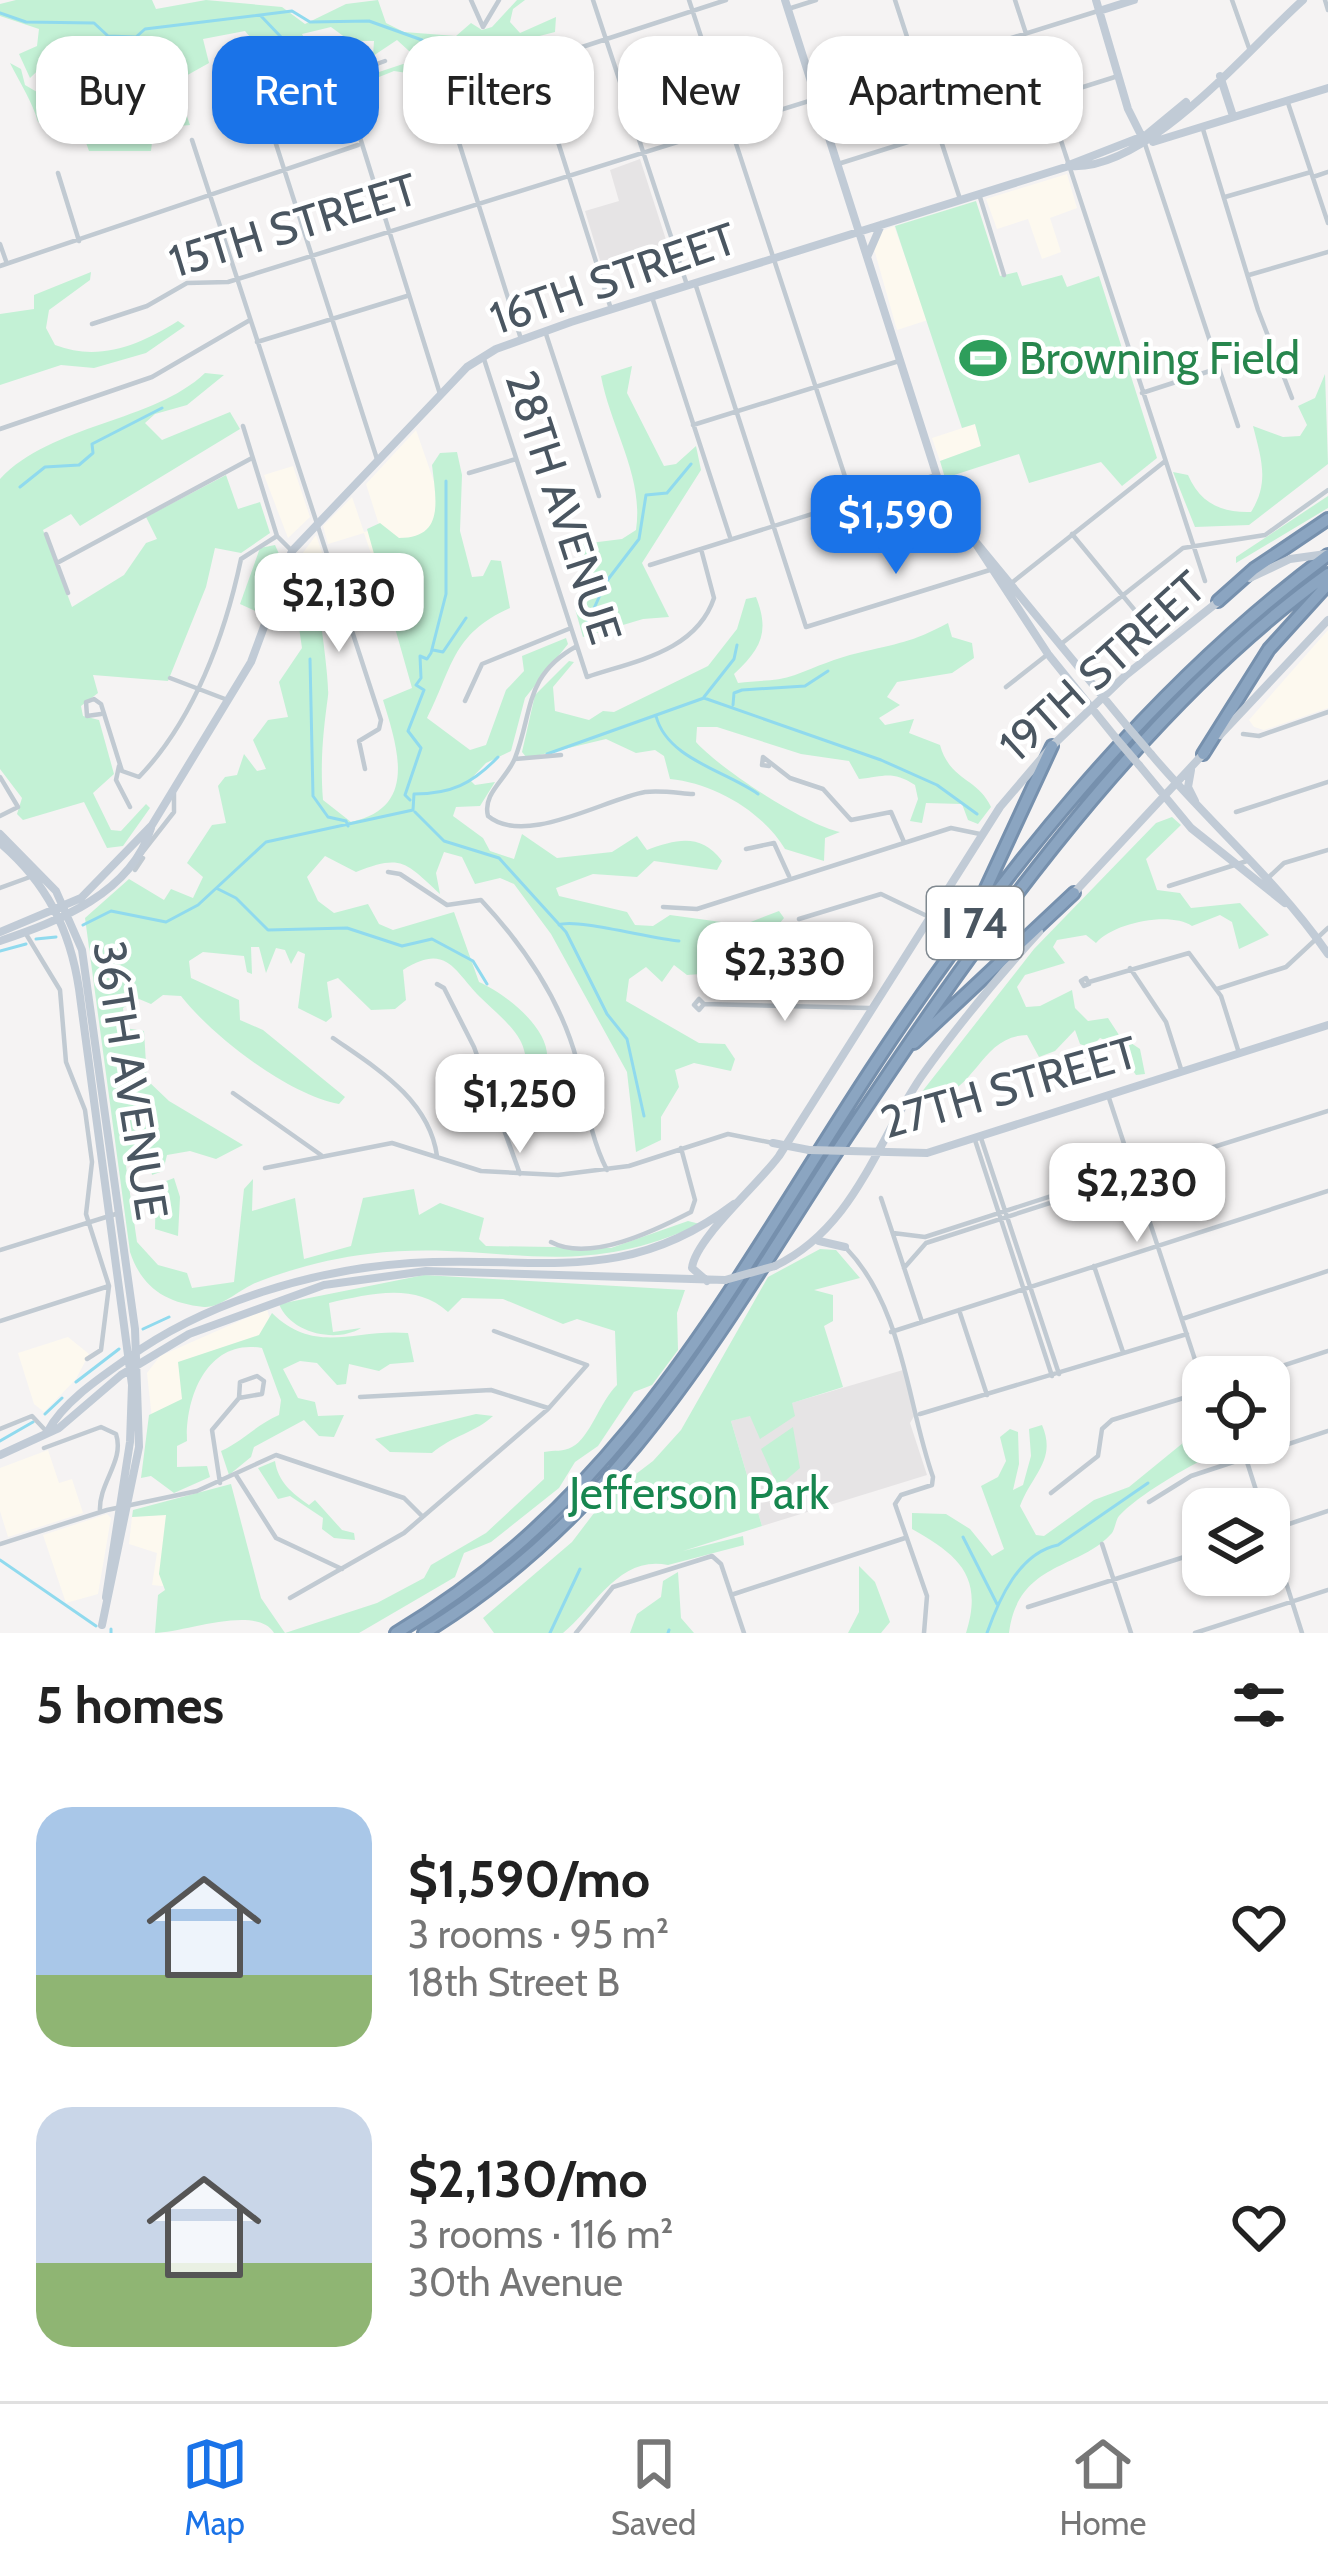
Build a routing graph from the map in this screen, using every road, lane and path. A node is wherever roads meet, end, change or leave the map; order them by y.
1 (471, 0) edge
2 (499, 0) edge
3 (593, 0) edge
4 (689, 0) edge
5 (726, 0) edge
6 (815, 0) edge
7 (895, 0) edge
8 (1015, 0) edge
9 (1134, 0) edge
10 (1232, 0) edge
11 (1303, 0) edge
12 (1324, 0) edge
13 (786, 4) edge
14 (1097, 5) edge
15 (1328, 10) edge
16 (693, 12) junction
17 (1026, 33) junction
18 (701, 36) edge
19 (907, 36) edge
20 (1017, 36) edge
21 (1027, 36) edge
22 (606, 38) junction
23 (1249, 48) junction
24 (385, 61) dead end
25 (807, 68) edge
26 (1220, 75) junction
27 (1118, 76) junction
28 (1083, 87) edge
29 (1328, 88) edge
30 (1287, 100) junction
31 (1233, 116) junction
32 (1132, 119) junction
33 (1159, 126) junction
34 (1202, 126) junction
35 (192, 140) dead end
36 (1144, 141) junction
37 (275, 144) edge
38 (458, 144) edge
39 (669, 144) edge
40 (736, 144) edge
41 (832, 144) edge
42 (900, 144) edge
43 (942, 144) edge
44 (1062, 144) edge
45 (1127, 144) junction
46 (358, 145) junction
47 (643, 152) junction
48 (838, 164) junction
49 (1069, 166) junction
50 (284, 169) junction
51 (1328, 172) edge
52 (58, 173) dead end
53 (567, 175) junction
54 (1312, 175) junction
55 (979, 194) junction
56 (210, 196) junction
57 (1224, 197) junction
58 (960, 199) junction
59 (477, 203) junction
60 (1328, 223) edge
61 (882, 224) junction
62 (859, 231) junction
63 (386, 232) junction
64 (79, 241) junction
65 (0, 244) edge
66 (1328, 252) edge
67 (312, 255) junction
68 (774, 258) junction
69 (867, 262) junction
70 (3, 265) edge
71 (1004, 275) dead end
72 (1249, 275) junction
73 (236, 278) junction
74 (691, 285) junction
75 (407, 296) junction
76 (652, 297) junction
77 (611, 309) junction
78 (332, 319) junction
79 (250, 320) junction
80 (92, 324) dead end
81 (545, 331) junction
82 (521, 339) junction
83 (257, 342) junction
84 (484, 356) junction
85 (898, 361) junction
86 (1219, 368) junction
87 (816, 387) junction
88 (1142, 393) junction
89 (440, 394) junction
90 (1292, 398) dead end
91 (736, 412) junction
92 (693, 425) junction
93 (243, 426) dead end
94 (1238, 426) dead end
95 (0, 429) edge
96 (252, 458) junction
97 (377, 459) junction
98 (516, 459) junction
99 (1164, 462) junction
100 (469, 473) dead end
101 (936, 475) junction
102 (1328, 490) edge
103 (598, 496) dead end
104 (853, 501) junction
105 (1328, 520) edge
106 (317, 521) junction
107 (773, 526) junction
108 (46, 534) dead end
109 (1072, 534) junction
110 (277, 536) junction
111 (730, 539) junction
112 (1190, 544) junction
113 (701, 549) junction
114 (292, 550) junction
115 (1328, 555) edge
116 (57, 563) junction
117 (650, 565) dead end
118 (995, 569) junction
119 (1328, 574) edge
120 (1205, 581) dead end
121 (1328, 584) edge
122 (1008, 586) junction
123 (68, 593) dead end
124 (1122, 596) junction
125 (1218, 602) junction
126 (1328, 620) edge
127 (571, 628) junction
128 (1156, 636) dead end
129 (1061, 644) junction
130 (577, 646) junction
131 (1048, 654) junction
132 (1086, 675) junction
133 (1126, 675) junction
134 (170, 678) dead end
135 (198, 685) junction
136 (1006, 687) dead end
137 (1073, 687) junction
138 (1105, 698) junction
139 (464, 700) dead end
140 (230, 701) junction
141 (1092, 709) junction
142 (1328, 712) edge
143 (101, 714) dead end
144 (1075, 725) junction
145 (1243, 734) dead end
146 (1052, 746) junction
147 (561, 755) dead end
148 (1200, 757) junction
149 (514, 759) junction
150 (119, 766) junction
151 (769, 766) dead end
152 (365, 769) dead end
153 (0, 777) edge
154 (1328, 782) edge
155 (1176, 784) junction
156 (174, 793) junction
157 (693, 794) dead end
158 (1164, 796) junction
159 (130, 808) dead end
160 (1236, 812) dead end
161 (1147, 815) junction
162 (0, 816) edge
163 (1186, 822) junction
164 (152, 825) junction
165 (980, 834) junction
166 (0, 838) edge
167 (904, 842) junction
168 (746, 849) dead end
169 (1328, 850) edge
170 (1242, 863) junction
171 (134, 865) junction
172 (388, 872) dead end
173 (37, 873) junction
174 (790, 879) junction
175 (1265, 883) junction
176 (96, 886) junction
177 (1169, 886) dead end
178 (0, 888) edge
179 (56, 890) junction
180 (1074, 893) junction
181 (663, 907) dead end
182 (63, 914) junction
183 (928, 916) junction
184 (799, 919) dead end
185 (1328, 928) edge
186 (0, 932) edge
187 (27, 932) junction
188 (1316, 937) junction
189 (0, 941) edge
190 (70, 943) junction
191 (1328, 954) edge
192 (1130, 968) junction
193 (940, 969) junction
194 (1089, 982) dead end
195 (437, 984) dead end
196 (1217, 989) junction
197 (704, 1004) dead end
198 (872, 1009) junction
199 (1328, 1024) edge
200 (333, 1038) dead end
201 (1239, 1053) junction
202 (902, 1054) junction
203 (1181, 1071) junction
204 (233, 1093) dead end
205 (1108, 1095) junction
206 (1328, 1111) edge
207 (886, 1134) junction
208 (977, 1136) junction
209 (773, 1142) junction
210 (681, 1148) junction
211 (784, 1148) junction
212 (852, 1151) junction
213 (877, 1153) junction
214 (322, 1155) junction
215 (904, 1155) junction
216 (437, 1156) junction
217 (1129, 1158) junction
218 (777, 1160) junction
219 (1166, 1162) dead end
220 (265, 1168) dead end
221 (608, 1170) junction
222 (866, 1174) junction
223 (520, 1176) junction
224 (762, 1179) junction
225 (1139, 1188) junction
226 (1328, 1191) edge
227 (881, 1198) dead end
228 (115, 1214) junction
229 (841, 1215) junction
230 (1003, 1215) junction
231 (87, 1222) junction
232 (892, 1233) junction
233 (551, 1241) dead end
234 (812, 1243) junction
235 (1158, 1246) junction
236 (845, 1247) junction
237 (0, 1250) edge
238 (1094, 1266) junction
239 (904, 1268) junction
240 (539, 1270) junction
241 (1328, 1271) edge
242 (706, 1281) junction
243 (109, 1286) junction
244 (1027, 1287) junction
245 (959, 1310) junction
246 (1182, 1319) junction
247 (0, 1322) edge
248 (922, 1322) junction
249 (130, 1331) junction
250 (494, 1331) dead end
251 (891, 1332) junction
252 (1186, 1334) junction
253 (156, 1340) junction
254 (1328, 1351) edge
255 (1123, 1353) junction
256 (133, 1354) junction
257 (153, 1354) junction
258 (1193, 1356) edge
259 (87, 1359) dead end
260 (1290, 1363) edge
261 (134, 1366) junction
262 (110, 1371) junction
263 (1055, 1375) junction
264 (140, 1383) junction
265 (109, 1384) junction
266 (1182, 1395) edge
267 (132, 1396) junction
268 (988, 1396) junction
269 (360, 1397) dead end
270 (239, 1398) junction
271 (548, 1408) junction
272 (920, 1414) junction
273 (0, 1427) edge
274 (1328, 1431) edge
275 (47, 1432) junction
276 (1290, 1443) edge
277 (44, 1448) dead end
278 (0, 1455) edge
279 (1225, 1464) edge
280 (236, 1475) junction
281 (220, 1483) junction
282 (1051, 1493) dead end
283 (1149, 1502) dead end
284 (124, 1507) junction
285 (1328, 1511) edge
286 (100, 1512) junction
287 (422, 1516) junction
288 (1290, 1523) edge
289 (905, 1538) junction
290 (0, 1544) edge
291 (1102, 1544) dead end
292 (1182, 1558) edge
293 (342, 1569) junction
294 (1114, 1580) junction
295 (1328, 1590) edge
296 (731, 1595) junction
297 (1290, 1595) edge
298 (290, 1598) dead end
299 (1292, 1601) junction
300 (1028, 1607) dead end
301 (102, 1629) edge
302 (396, 1633) edge
303 (424, 1633) edge
304 (576, 1633) edge
305 (744, 1633) edge
306 (924, 1633) edge
307 (1130, 1633) edge
308 (1196, 1633) edge
309 (1302, 1633) edge

1 - 2 street
3 - 22 street
4 - 16 street
5 - 16 street
6 - 13 street
7 - 19 street
8 - 17 street
9 - 14 main road, 15TH STREET
10 - 23 street
11 - 23 main road
12 - 15 street
13 - 25 main road
14 - 17 street, 15TH STREET
14 - 27 main road
16 - 18 street
16 - 22 street
17 - 20 street, 15TH STREET
17 - 21 street
22 - 47 street
22 - 53 street
23 - 26 main road
24 - 46 street, 28TH AVENUE
26 - 31 main road
26 - 33 main road
26 - 36 main road
27 - 28 street
27 - 32 main road
29 - 30 main road
30 - 31 main road
30 - 54 street
31 - 34 main road
32 - 33 main road
32 - 36 main road
32 - 45 main road
33 - 36 main road
34 - 36 main road
34 - 57 street
35 - 56 street
36 - 45 main road
36 - 49 main road, 16TH STREET
36 - 86 street
37 - 50 street
38 - 59 street
39 - 47 street, 15TH STREET
40 - 68 street
41 - 48 main road
42 - 48 street
43 - 58 street
44 - 49 street
45 - 49 main road
46 - 50 street
46 - 63 street, 28TH AVENUE
47 - 53 street, 15TH STREET
47 - 74 street
48 - 62 main road
49 - 55 main road, 16TH STREET
49 - 88 street
50 - 56 street
50 - 67 street
51 - 54 street
52 - 64 street
53 - 59 street, 15TH STREET
53 - 77 street
54 - 57 street
54 - 60 street
55 - 58 main road, 16TH STREET
55 - 71 street
56 - 64 street
56 - 73 street
57 - 72 street
58 - 61 main road, 16TH STREET
59 - 63 street, 15TH STREET
59 - 82 street
61 - 62 main road, 16TH STREET
61 - 69 main road
62 - 68 main road, 16TH STREET
62 - 69 main road
63 - 67 street, 15TH STREET
63 - 75 street, 28TH AVENUE
64 - 70 street
65 - 70 street
66 - 72 street
67 - 73 street, 15TH STREET
67 - 78 street
68 - 74 main road, 16TH STREET
68 - 87 street
69 - 85 main road
72 - 90 street
73 - 79 street
73 - 80 street, 15TH STREET
74 - 76 main road, 16TH STREET
74 - 91 street
75 - 78 street
75 - 89 street, 28TH AVENUE
76 - 77 main road, 16TH STREET
76 - 92 street
77 - 81 main road, 16TH STREET
78 - 83 street
78 - 97 street
79 - 83 street
79 - 95 street
81 - 82 main road, 16TH STREET
81 - 103 street
82 - 84 main road, 16TH STREET
83 - 106 street
84 - 89 main road, 16TH STREET
84 - 98 street, 28TH AVENUE
85 - 87 street
85 - 101 main road
86 - 88 street
86 - 94 street
87 - 91 street
87 - 104 street
88 - 99 street
89 - 97 main road, 16TH STREET
91 - 92 street
91 - 107 street
92 - 111 street
93 - 96 street
96 - 110 street
96 - 116 street
97 - 106 main road, 16TH STREET
98 - 100 street
98 - 127 street, 28TH AVENUE
99 - 109 street
99 - 112 street
101 - 104 street
101 - 118 main road
102 - 112 street
104 - 107 street
105 - 125 highway
106 - 114 main road, 16TH STREET
106 - 152 street
107 - 111 street
107 - 118 street
108 - 116 street
109 - 122 street
109 - 124 street
110 - 114 street
110 - 135 street
111 - 113 street
112 - 120 street
112 - 124 street
113 - 117 street
113 - 130 street, 28TH AVENUE
114 - 140 main road, 16TH STREET
115 - 125 main road, 19TH STREET
115 - 193 highway, I 74
116 - 123 street
118 - 122 main road
119 - 202 highway, I 74
121 - 148 highway
122 - 129 main road
122 - 131 main road
124 - 128 street
124 - 129 street
125 - 133 main road, 19TH STREET
126 - 148 main road
127 - 130 street, 28TH AVENUE
127 - 139 street
129 - 132 main road
130 - 149 street
131 - 136 street
131 - 137 main road
132 - 133 main road
132 - 138 main road
133 - 138 main road, 19TH STREET
134 - 135 street
135 - 140 street
135 - 150 street
137 - 141 main road
137 - 144 main road
138 - 141 main road, 19TH STREET
138 - 155 main road, bridge
140 - 156 main road, 16TH STREET
141 - 144 main road, 19TH STREET
141 - 158 main road, bridge
142 - 145 street
143 - 150 street
144 - 146 main road, 19TH STREET
146 - 165 main road, 19TH STREET
146 - 193 highway
147 - 149 street
148 - 155 main road
148 - 170 main road
149 - 157 street
150 - 159 street
151 - 167 street
153 - 162 street
154 - 160 street
155 - 158 main road
155 - 170 main road
156 - 164 main road, 16TH STREET
156 - 171 street, 16TH STREET
158 - 161 main road
158 - 163 main road
161 - 163 main road
161 - 180 main road
163 - 170 main road
164 - 171 main road, 16TH STREET
164 - 176 main road, 16TH STREET
165 - 167 street
165 - 183 main road, 19TH STREET
166 - 173 main road, 36TH AVENUE
167 - 174 street
168 - 174 street
169 - 175 street
170 - 175 main road
170 - 177 street
171 - 182 main road, 16TH STREET
172 - 221 street
173 - 178 street
173 - 179 main road, 36TH AVENUE
173 - 182 main road, 36TH AVENUE
174 - 181 street
175 - 188 main road
176 - 179 main road
176 - 182 main road, 16TH STREET
179 - 182 main road, 36TH AVENUE
180 - 202 highway
180 - 207 main road
182 - 186 main road, 16TH STREET
182 - 187 main road, 16TH STREET
182 - 190 main road, 36TH AVENUE
182 - 228 main road, 36TH AVENUE
183 - 184 street
183 - 198 main road, 19TH STREET
185 - 188 street
187 - 189 main road, 16TH STREET
187 - 190 main road
187 - 231 street, 36TH AVENUE
188 - 191 main road
188 - 196 street
190 - 228 main road, 36TH AVENUE
192 - 194 street
192 - 196 street
192 - 203 street
193 - 302 highway, I 74
195 - 223 street
196 - 201 street
197 - 198 street
198 - 211 main road, 19TH STREET
199 - 201 main road, 27TH STREET
200 - 216 street
201 - 203 main road, 27TH STREET
202 - 303 highway, I 74
203 - 205 main road, 27TH STREET
204 - 214 street
205 - 208 main road, 27TH STREET
205 - 217 street
206 - 219 street
207 - 213 main road
207 - 215 main road
208 - 215 main road, 27TH STREET
208 - 230 street
209 - 210 street
209 - 211 main road
209 - 218 main road
210 - 221 street
210 - 233 street
211 - 212 main road, bridge
211 - 218 main road, 19TH STREET
212 - 213 main road
212 - 222 main road
213 - 215 main road, 27TH STREET
213 - 222 main road, 27TH STREET
214 - 216 street
214 - 220 street
216 - 223 street
217 - 225 street
217 - 230 street
218 - 224 main road, 19TH STREET
221 - 223 street
222 - 229 main road, 27TH STREET
224 - 240 main road
224 - 242 main road
225 - 230 street
225 - 235 street
226 - 235 street
227 - 232 street
228 - 231 street
228 - 249 main road, 36TH AVENUE
229 - 234 main road, 27TH STREET
229 - 236 main road
230 - 232 street
230 - 239 street
230 - 244 street
231 - 237 street
231 - 243 street, 36TH AVENUE
232 - 239 street
234 - 236 main road
234 - 242 main road, 27TH STREET, bridge
235 - 238 street
235 - 246 street
236 - 251 street
238 - 244 street
238 - 255 street
239 - 248 street
240 - 242 main road, 27TH STREET
240 - 253 main road
240 - 257 main road
241 - 246 street
243 - 247 street
243 - 259 street, 36TH AVENUE
244 - 245 street
244 - 263 street
245 - 248 street
245 - 268 street
246 - 252 street
248 - 251 street
249 - 253 main road
249 - 256 main road, 36TH AVENUE
249 - 262 main road
250 - 271 street
251 - 272 street
252 - 255 street
252 - 258 street
253 - 256 main road
254 - 260 street
255 - 263 street
256 - 261 main road, 36TH AVENUE
256 - 262 main road
257 - 261 main road
257 - 264 main road
261 - 264 main road
261 - 265 main road
261 - 267 main road
262 - 275 main road
263 - 268 street
264 - 284 main road
265 - 267 main road
265 - 275 main road
266 - 282 street
267 - 284 main road
268 - 272 street
269 - 271 street
270 - 270 street
270 - 281 street
271 - 287 street
272 - 289 street
273 - 275 street
274 - 276 street
275 - 278 main road
277 - 286 street
279 - 283 street
280 - 281 street
280 - 287 street
280 - 293 street
281 - 284 street
284 - 286 street
284 - 301 main road
285 - 288 street
286 - 290 street
287 - 293 street
289 - 296 street
289 - 306 street
291 - 294 street
292 - 294 street
293 - 298 street
294 - 300 street
294 - 307 street
295 - 299 street
296 - 304 street
296 - 305 street
297 - 299 street
299 - 308 street
299 - 309 street

